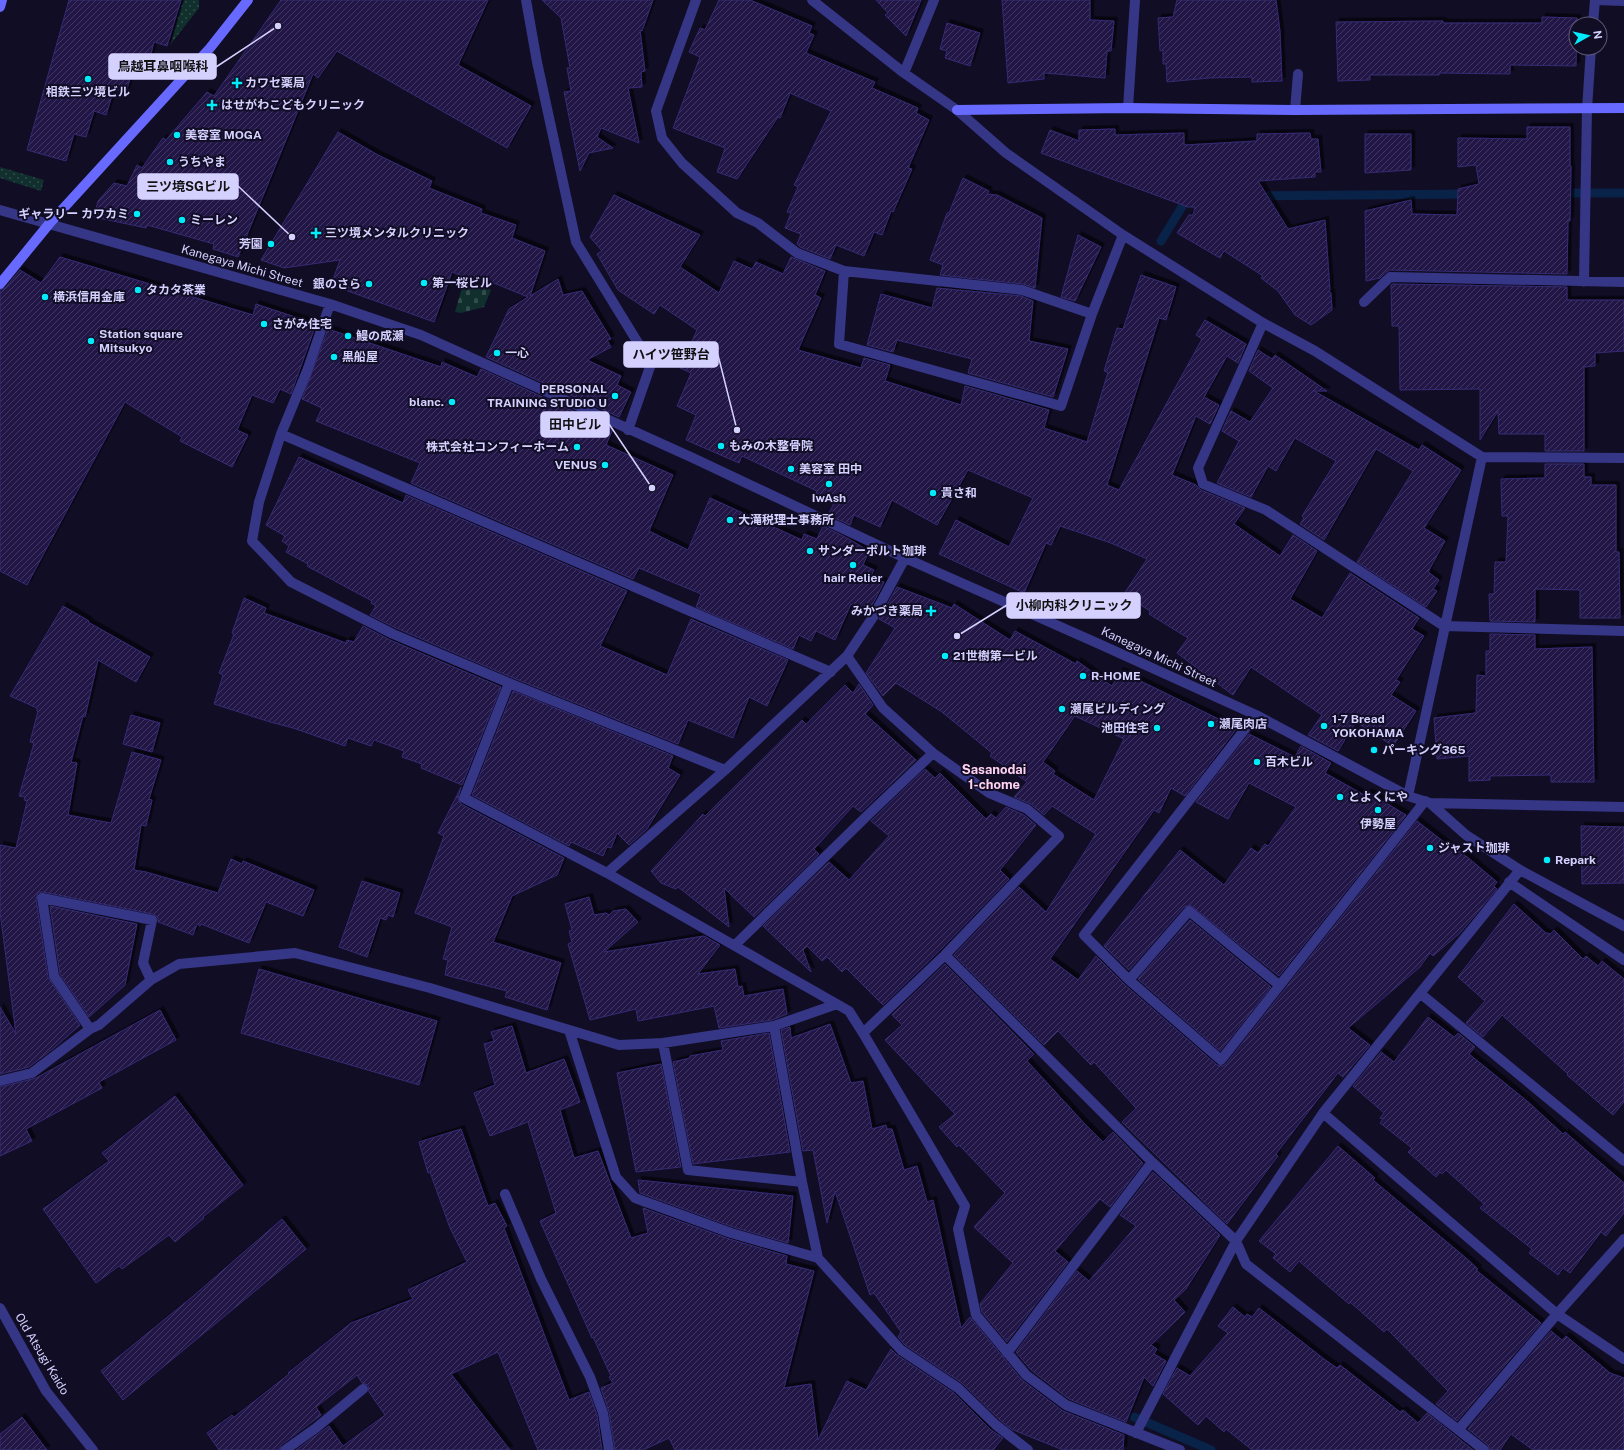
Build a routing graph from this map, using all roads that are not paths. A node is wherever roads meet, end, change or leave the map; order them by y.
1 (2, 0) edge
2 (248, 0) edge
3 (526, 0) edge
4 (696, 0) edge
5 (812, 0) edge
6 (934, 0) edge
7 (1135, 0) edge
8 (1595, 0) edge
9 (1624, 0) edge
10 (0, 7) edge
11 (1594, 16) edge
12 (1591, 56) edge
13 (904, 73) junction
14 (1298, 74) dead end
15 (1128, 108) junction
16 (1624, 108) edge
17 (1587, 109) junction
18 (957, 110) junction
19 (1295, 110) junction
20 (0, 210) edge
21 (48, 224) junction
22 (1123, 234) junction
23 (844, 270) junction
24 (1584, 282) junction
25 (1624, 282) edge
26 (0, 284) edge
27 (1364, 302) dead end
28 (330, 304) junction
29 (1092, 314) junction
30 (1263, 323) junction
31 (628, 430) junction
32 (281, 434) junction
33 (1482, 457) junction
34 (1624, 458) edge
35 (905, 558) junction
36 (1444, 626) junction
37 (1624, 631) edge
38 (847, 656) junction
39 (831, 672) junction
40 (509, 683) junction
41 (1256, 715) junction
42 (933, 753) junction
43 (725, 770) junction
44 (1408, 796) junction
45 (1428, 802) junction
46 (1624, 807) edge
47 (1520, 870) junction
48 (607, 873) junction
49 (1509, 882) junction
50 (1624, 926) edge
51 (735, 945) junction
52 (946, 955) junction
53 (1624, 960) edge
54 (151, 980) junction
55 (1129, 980) junction
56 (1279, 985) junction
57 (1421, 994) junction
58 (837, 1004) junction
59 (774, 1026) junction
60 (90, 1029) junction
61 (569, 1030) junction
62 (863, 1033) junction
63 (663, 1043) junction
64 (0, 1081) edge
65 (1323, 1113) junction
66 (1624, 1161) edge
67 (1152, 1162) junction
68 (802, 1182) junction
69 (505, 1194) dead end
70 (1624, 1239) edge
71 (1236, 1241) junction
72 (818, 1258) junction
73 (0, 1308) edge
74 (1557, 1314) junction
75 (1007, 1353) junction
76 (1624, 1359) edge
77 (363, 1389) dead end
78 (1459, 1429) junction
79 (1136, 1433) junction
80 (93, 1450) edge
81 (285, 1450) edge
82 (609, 1450) edge
83 (1028, 1450) edge
84 (1180, 1450) edge
85 (1484, 1450) edge

1 - 10 street
2 - 21 street
3 - 31 street
4 - 23 street
5 - 13 street
6 - 13 street
7 - 15 street
8 - 9 street
8 - 11 street
12 - 17 street
13 - 18 street
14 - 19 street
15 - 18 street
15 - 19 street
16 - 17 street
17 - 19 street
17 - 24 street
18 - 22 street
20 - 21 street, Kanegaya Michi Street
21 - 26 street
21 - 28 street, Kanegaya Michi Street
22 - 29 street
22 - 30 street
23 - 29 street
23 - 29 street
24 - 25 street
24 - 27 street
28 - 31 street, Kanegaya Michi Street
28 - 32 street
30 - 33 street
30 - 36 street
31 - 35 street, Kanegaya Michi Street
32 - 39 street
32 - 40 street
33 - 34 street
33 - 36 street
35 - 38 street
35 - 41 street, Kanegaya Michi Street
36 - 37 street
36 - 44 street
38 - 39 street
38 - 42 street
39 - 43 street
40 - 43 street
40 - 48 street
41 - 44 street, Kanegaya Michi Street
41 - 55 street
42 - 51 street
42 - 52 street
43 - 48 street
44 - 45 street, Kanegaya Michi Street
45 - 46 street
45 - 47 street
45 - 56 street
47 - 49 street
47 - 50 street
48 - 51 street
49 - 53 street
49 - 57 street
51 - 58 street
52 - 62 street
52 - 67 street
54 - 60 street
54 - 60 street
54 - 61 street
55 - 56 street
55 - 56 street
57 - 65 street
57 - 66 street
58 - 59 street
58 - 62 street
59 - 63 street
59 - 68 street
60 - 64 street
61 - 63 street
61 - 72 street
62 - 75 street
63 - 68 street
65 - 71 street
65 - 74 street
67 - 71 street
67 - 75 street
68 - 72 street
69 - 82 street
70 - 74 street
71 - 78 street
71 - 79 street
72 - 83 street
73 - 80 street, Old Atsugi Kaido
74 - 76 street
74 - 78 street
75 - 79 street
77 - 81 street
78 - 85 street
79 - 84 street

